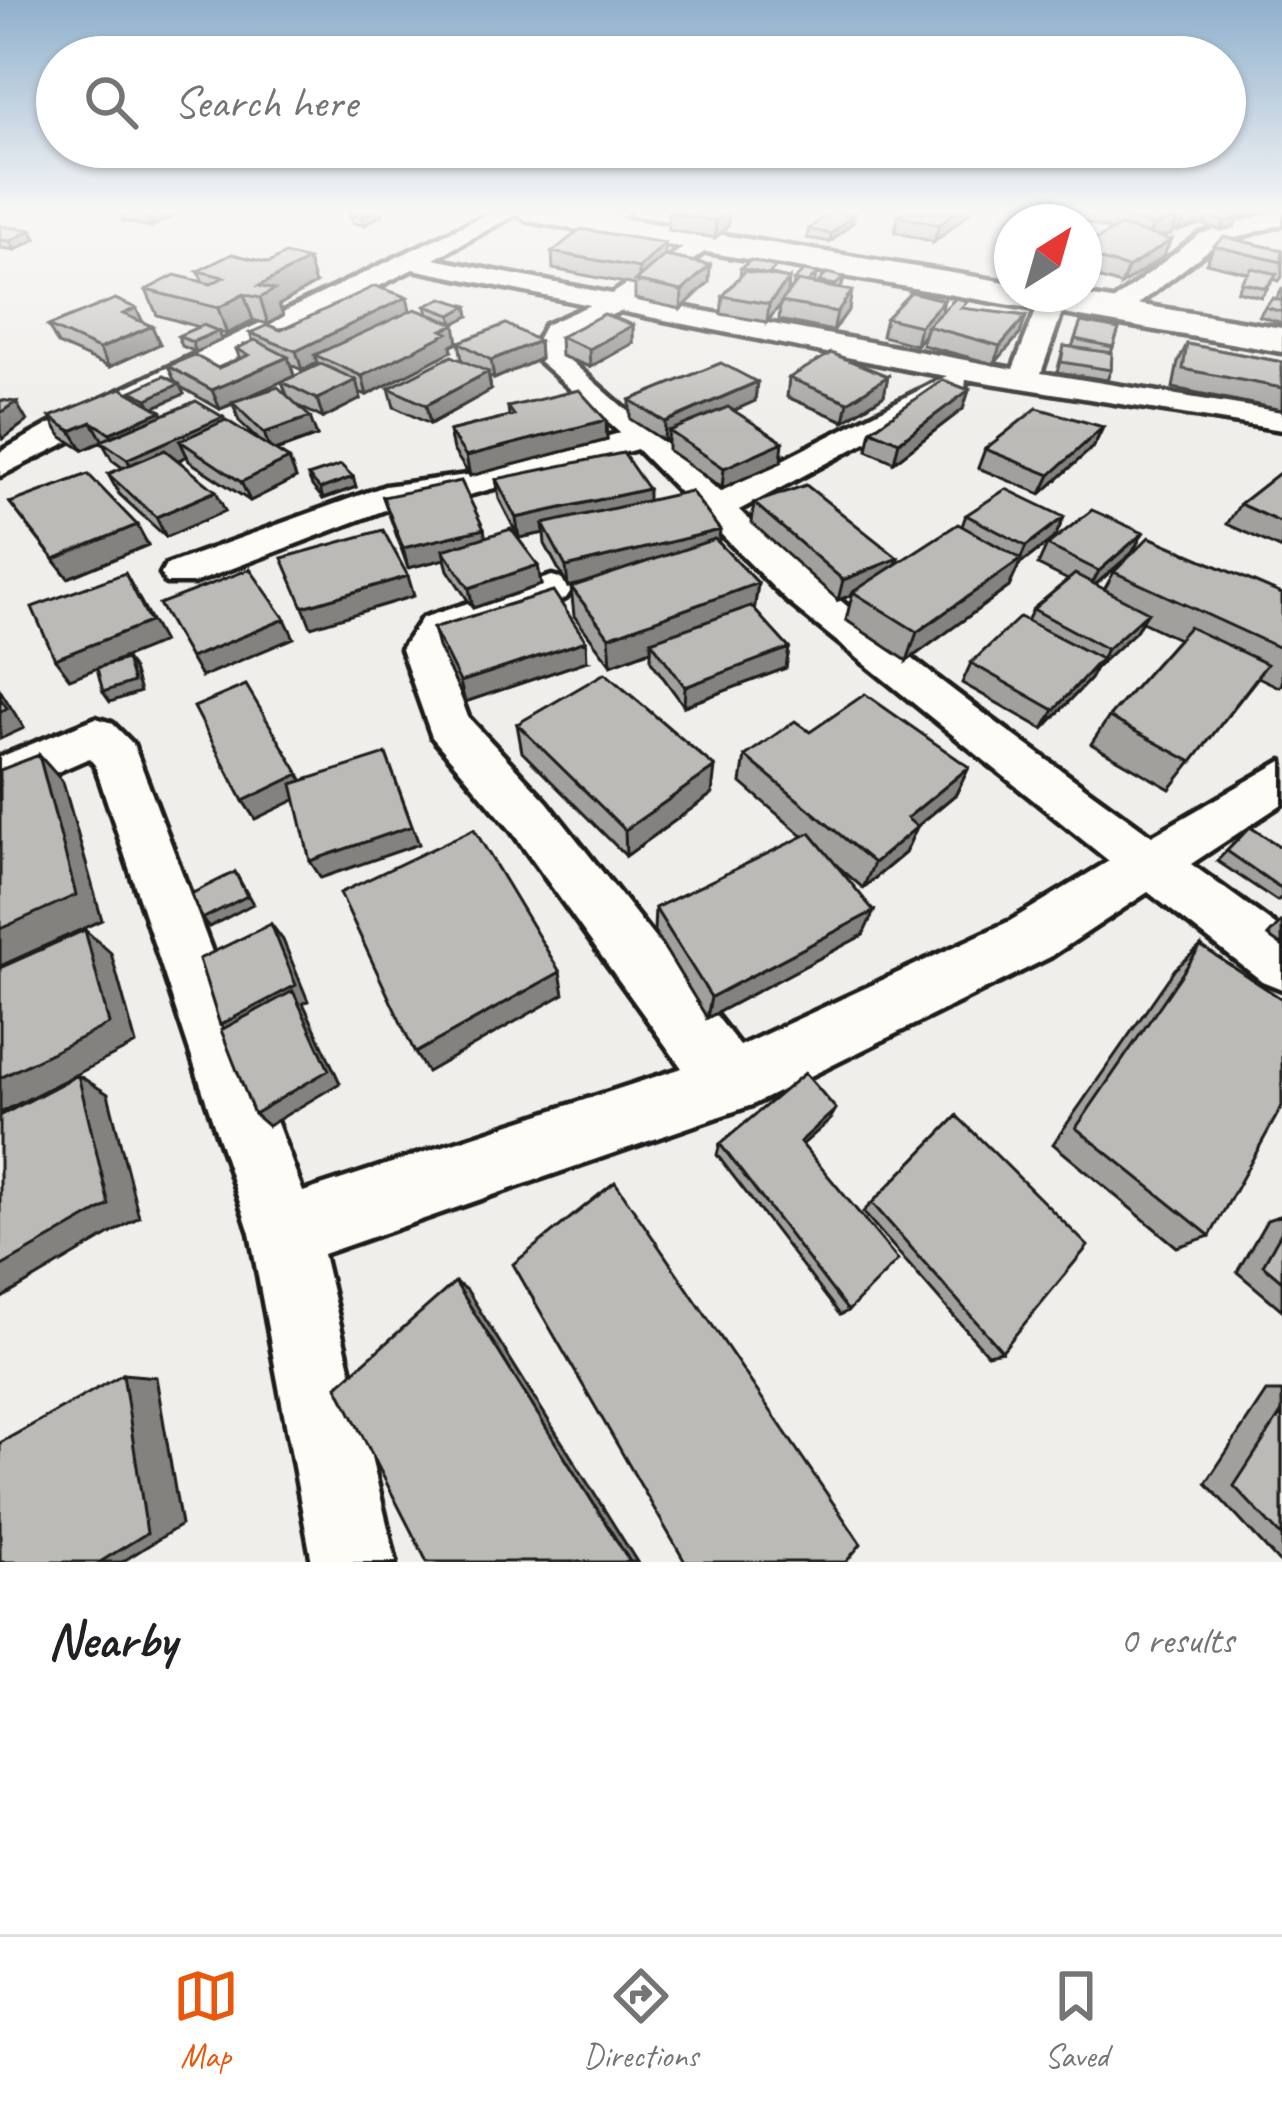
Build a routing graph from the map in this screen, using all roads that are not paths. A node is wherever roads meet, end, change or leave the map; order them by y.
1 (363, 285) edge
2 (526, 285) edge
3 (642, 285) edge
4 (957, 285) edge
5 (1147, 285) edge
6 (994, 291) edge
7 (616, 303) junction
8 (1102, 308) edge
9 (1113, 310) junction
10 (1048, 312) edge
11 (1282, 340) edge
12 (979, 370) junction
13 (1025, 376) junction
14 (1282, 421) edge
15 (643, 437) junction
16 (0, 466) edge
17 (713, 510) junction
18 (180, 574) dead end
19 (552, 589) edge
20 (0, 778) edge
21 (1282, 780) edge
22 (1153, 864) junction
23 (1282, 963) edge
24 (730, 1083) junction
25 (284, 1233) junction
26 (354, 1562) edge

1 - 16 street
2 - 7 street
3 - 7 street
4 - 6 main road
5 - 9 street
7 - 12 street
7 - 15 street
8 - 9 main road
9 - 11 main road
10 - 13 street
12 - 13 street
12 - 17 street
13 - 14 street
15 - 17 street
15 - 18 street
17 - 22 street
19 - 24 street
20 - 25 street
21 - 22 street
22 - 23 street
22 - 24 street
24 - 25 street
25 - 26 street

